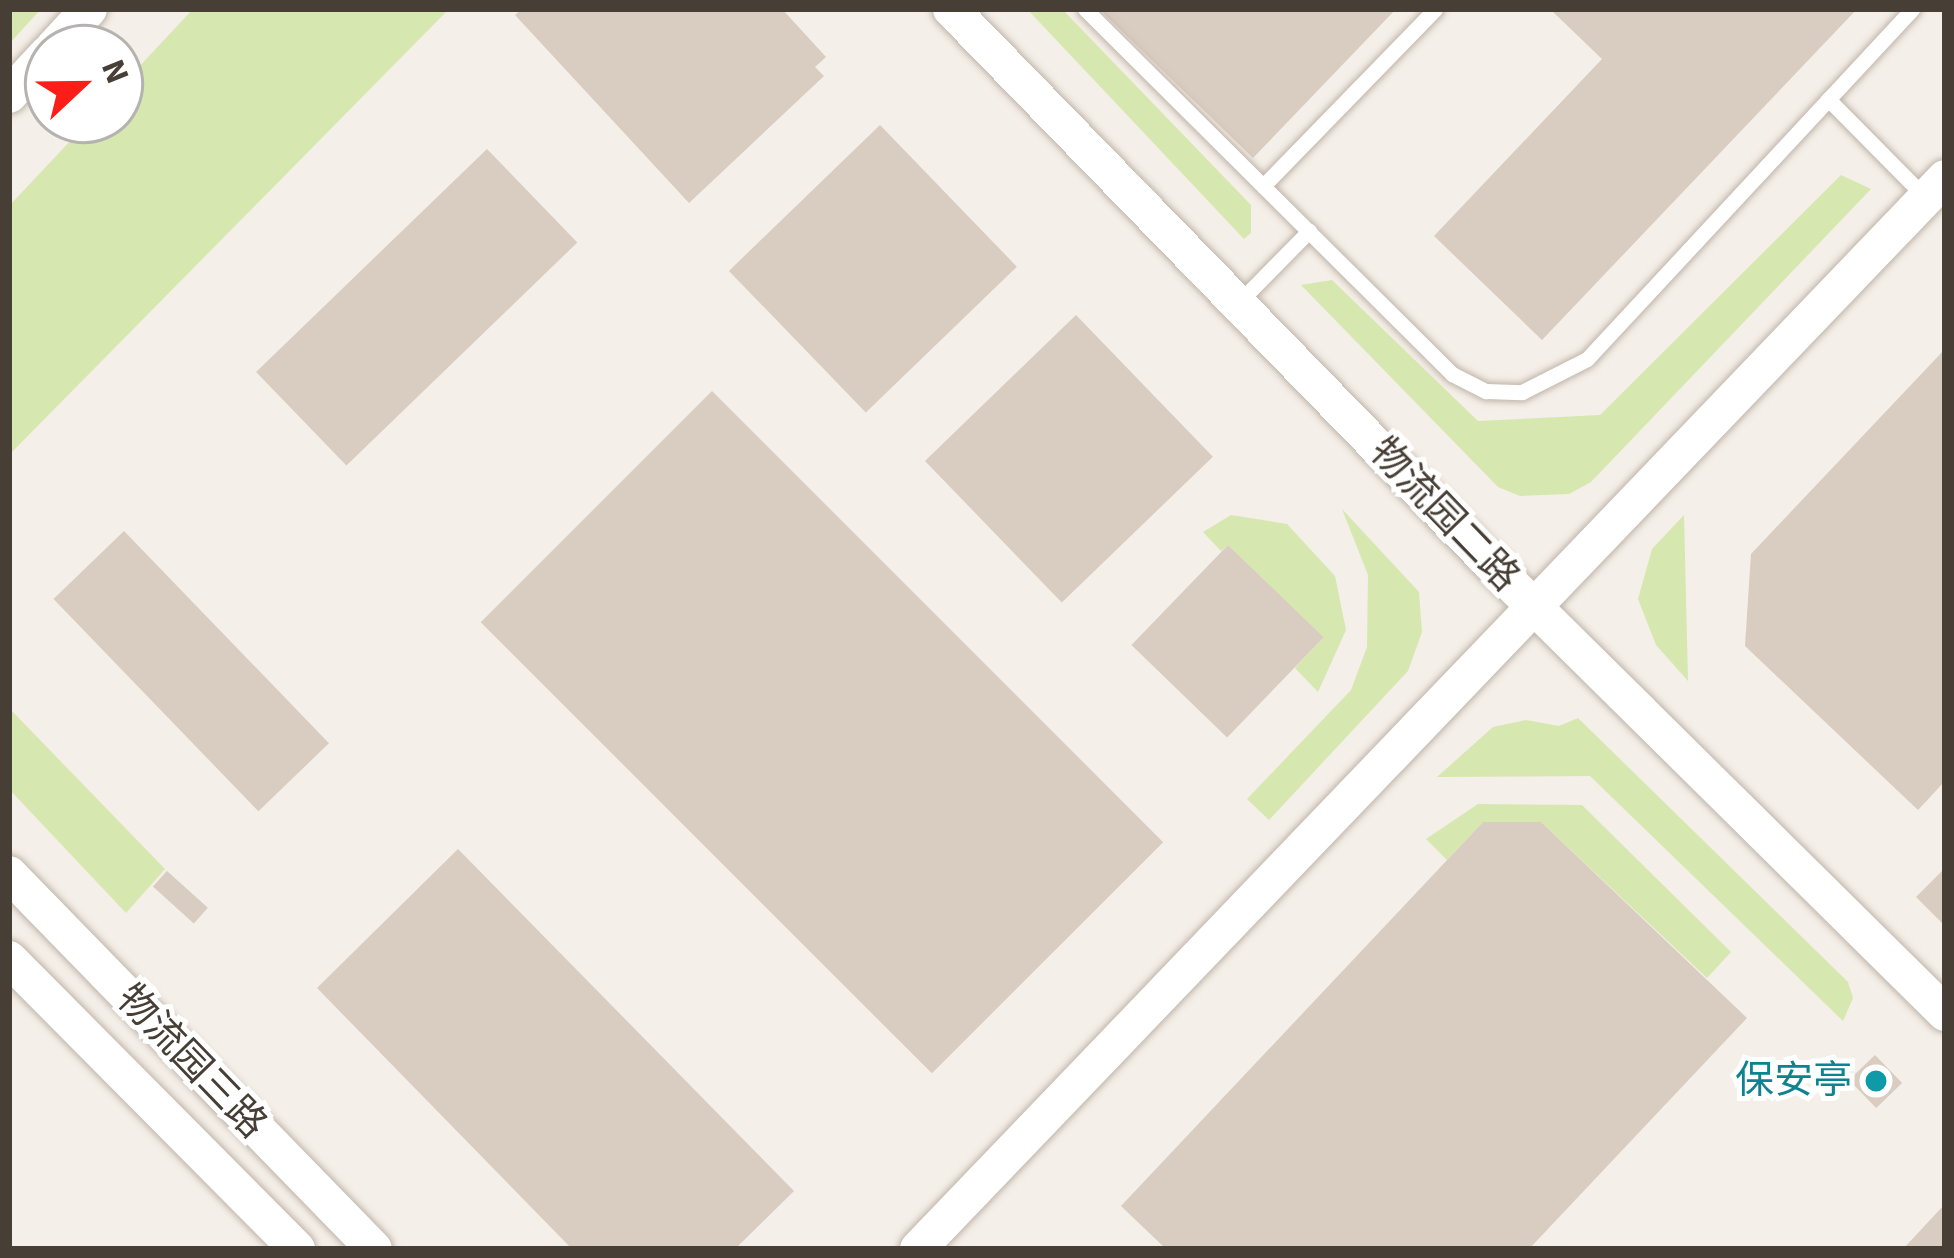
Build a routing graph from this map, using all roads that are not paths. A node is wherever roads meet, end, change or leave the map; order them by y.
1 (951, 9) edge
2 (1085, 9) edge
3 (1436, 9) edge
4 (1912, 9) edge
5 (1828, 99) junction
6 (1263, 186) junction
7 (1935, 188) edge
8 (1309, 231) junction
9 (1238, 303) junction
10 (1534, 606) junction
11 (9, 874) edge
12 (9, 959) edge
13 (1945, 1013) edge
14 (297, 1249) edge
15 (374, 1249) edge
16 (918, 1249) edge

1 - 9 street, 物流园二路
2 - 6 lane
3 - 6 lane
4 - 5 lane
5 - 7 lane
5 - 8 lane
6 - 8 lane
7 - 10 street
8 - 9 lane
9 - 10 street, 物流园二路
10 - 13 street, 物流园二路
10 - 16 street
11 - 15 street, 物流园三路
12 - 14 street, 物流园三路

